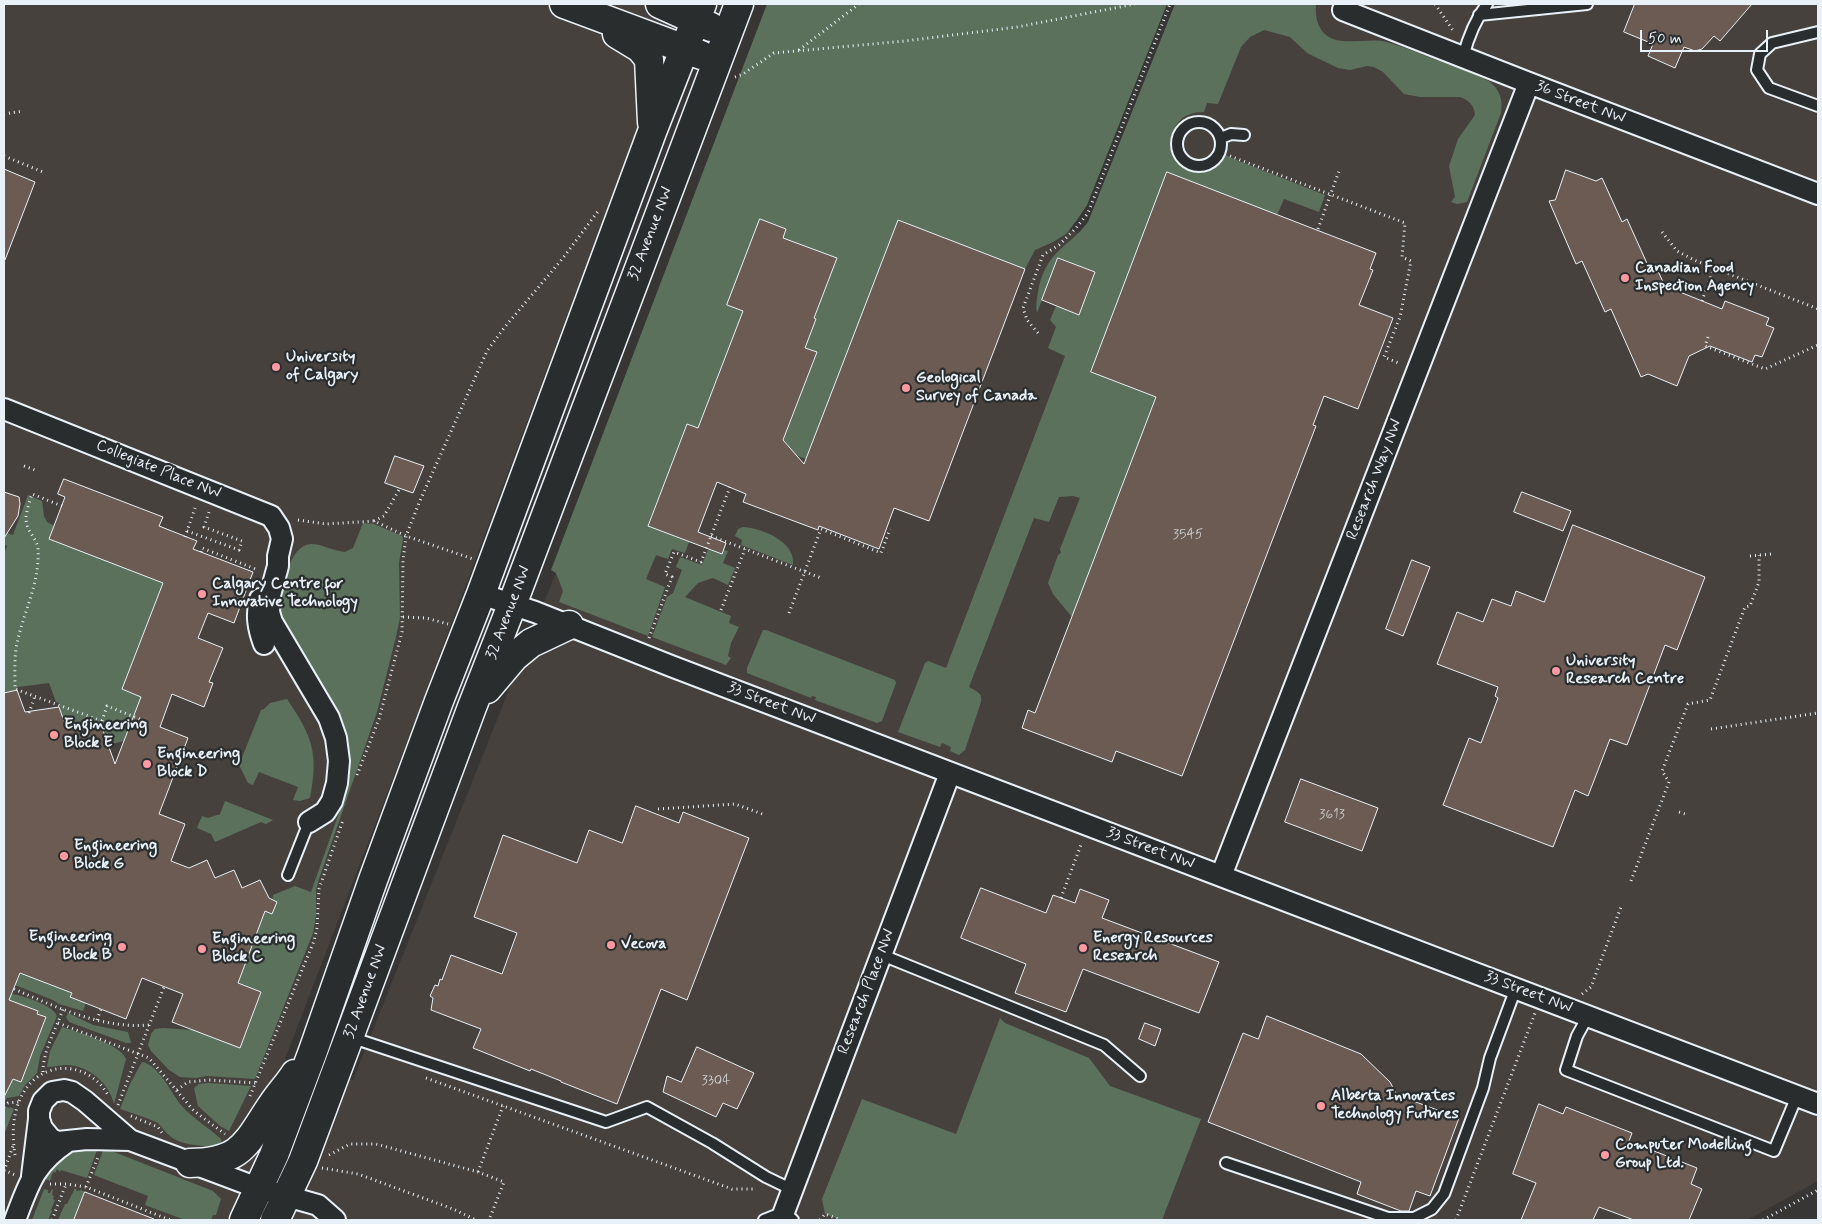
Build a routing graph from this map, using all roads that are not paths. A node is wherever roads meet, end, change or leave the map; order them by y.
1 (660, 4) edge
2 (739, 4) edge
3 (1487, 4) edge
4 (1587, 4) edge
5 (571, 6) edge
6 (1343, 10) dead end
7 (699, 12) edge
8 (1479, 14) junction
9 (1818, 32) edge
10 (727, 33) junction
11 (684, 48) junction
12 (1463, 57) junction
13 (723, 69) junction
14 (1529, 83) junction
15 (1818, 106) edge
16 (652, 132) junction
17 (1244, 135) dead end
18 (1220, 138) junction
19 (1818, 194) edge
20 (4, 409) edge
21 (278, 556) junction
22 (481, 594) junction
23 (512, 605) junction
24 (569, 625) junction
25 (264, 644) dead end
26 (472, 707) junction
27 (950, 772) junction
28 (309, 822) joint
29 (288, 875) dead end
30 (1221, 876) junction
31 (882, 955) junction
32 (1516, 988) junction
33 (1588, 1016) junction
34 (349, 1037) junction
35 (313, 1051) junction
36 (1140, 1076) dead end
37 (1798, 1096) junction
38 (1818, 1104) edge
39 (39, 1119) junction
40 (130, 1140) junction
41 (67, 1142) junction
42 (190, 1163) junction
43 (1226, 1163) dead end
44 (21, 1177) junction
45 (258, 1188) junction
46 (793, 1190) junction
47 (287, 1195) junction
48 (789, 1216) edge
49 (15, 1220) edge
50 (244, 1220) edge
51 (275, 1220) edge
52 (336, 1220) edge
53 (764, 1220) edge

1 - 7 main road
2 - 10 main road, 32 Avenue NW
3 - 8 lane
4 - 8 lane
5 - 11 main road
5 - 16 main road
6 - 12 street, 36 Street NW
7 - 10 main road
7 - 11 main road, 32 Avenue NW
8 - 12 lane
9 - 15 lane
10 - 13 main road, 32 Avenue NW
11 - 13 main road
11 - 16 main road, 32 Avenue NW
12 - 14 street, 36 Street NW
13 - 23 main road, 32 Avenue NW
14 - 19 street, 36 Street NW
14 - 30 street, Research Way NW
16 - 22 main road, 32 Avenue NW
17 - 18 lane
18 - 18 lane
20 - 21 street, Collegiate Place NW
21 - 25 street, Collegiate Place NW
21 - 28 street, Collegiate Place NW
22 - 23 street, 33 Street NW
22 - 35 main road, 32 Avenue NW
23 - 24 street, 33 Street NW
23 - 26 main road, 32 Avenue NW
24 - 26 main road
24 - 27 street, 33 Street NW
26 - 34 main road, 32 Avenue NW
27 - 30 street, 33 Street NW
27 - 31 street, Research Place NW
28 - 29 lane
30 - 32 street, 33 Street NW
31 - 36 lane
31 - 46 street, Research Place NW
32 - 33 street, 33 Street NW
32 - 43 lane
33 - 37 street, 33 Street NW
33 - 37 lane
34 - 46 lane
34 - 47 main road, 32 Avenue NW
35 - 42 main road
35 - 45 main road, 32 Avenue NW
37 - 38 street, 33 Street NW
39 - 40 street
39 - 41 street
39 - 44 street
40 - 41 street
40 - 42 street
41 - 44 street
42 - 45 street
44 - 49 street
45 - 47 street
45 - 50 main road, 32 Avenue NW
46 - 48 street, Research Place NW
47 - 51 main road, 32 Avenue NW
47 - 52 street
48 - 53 lane

